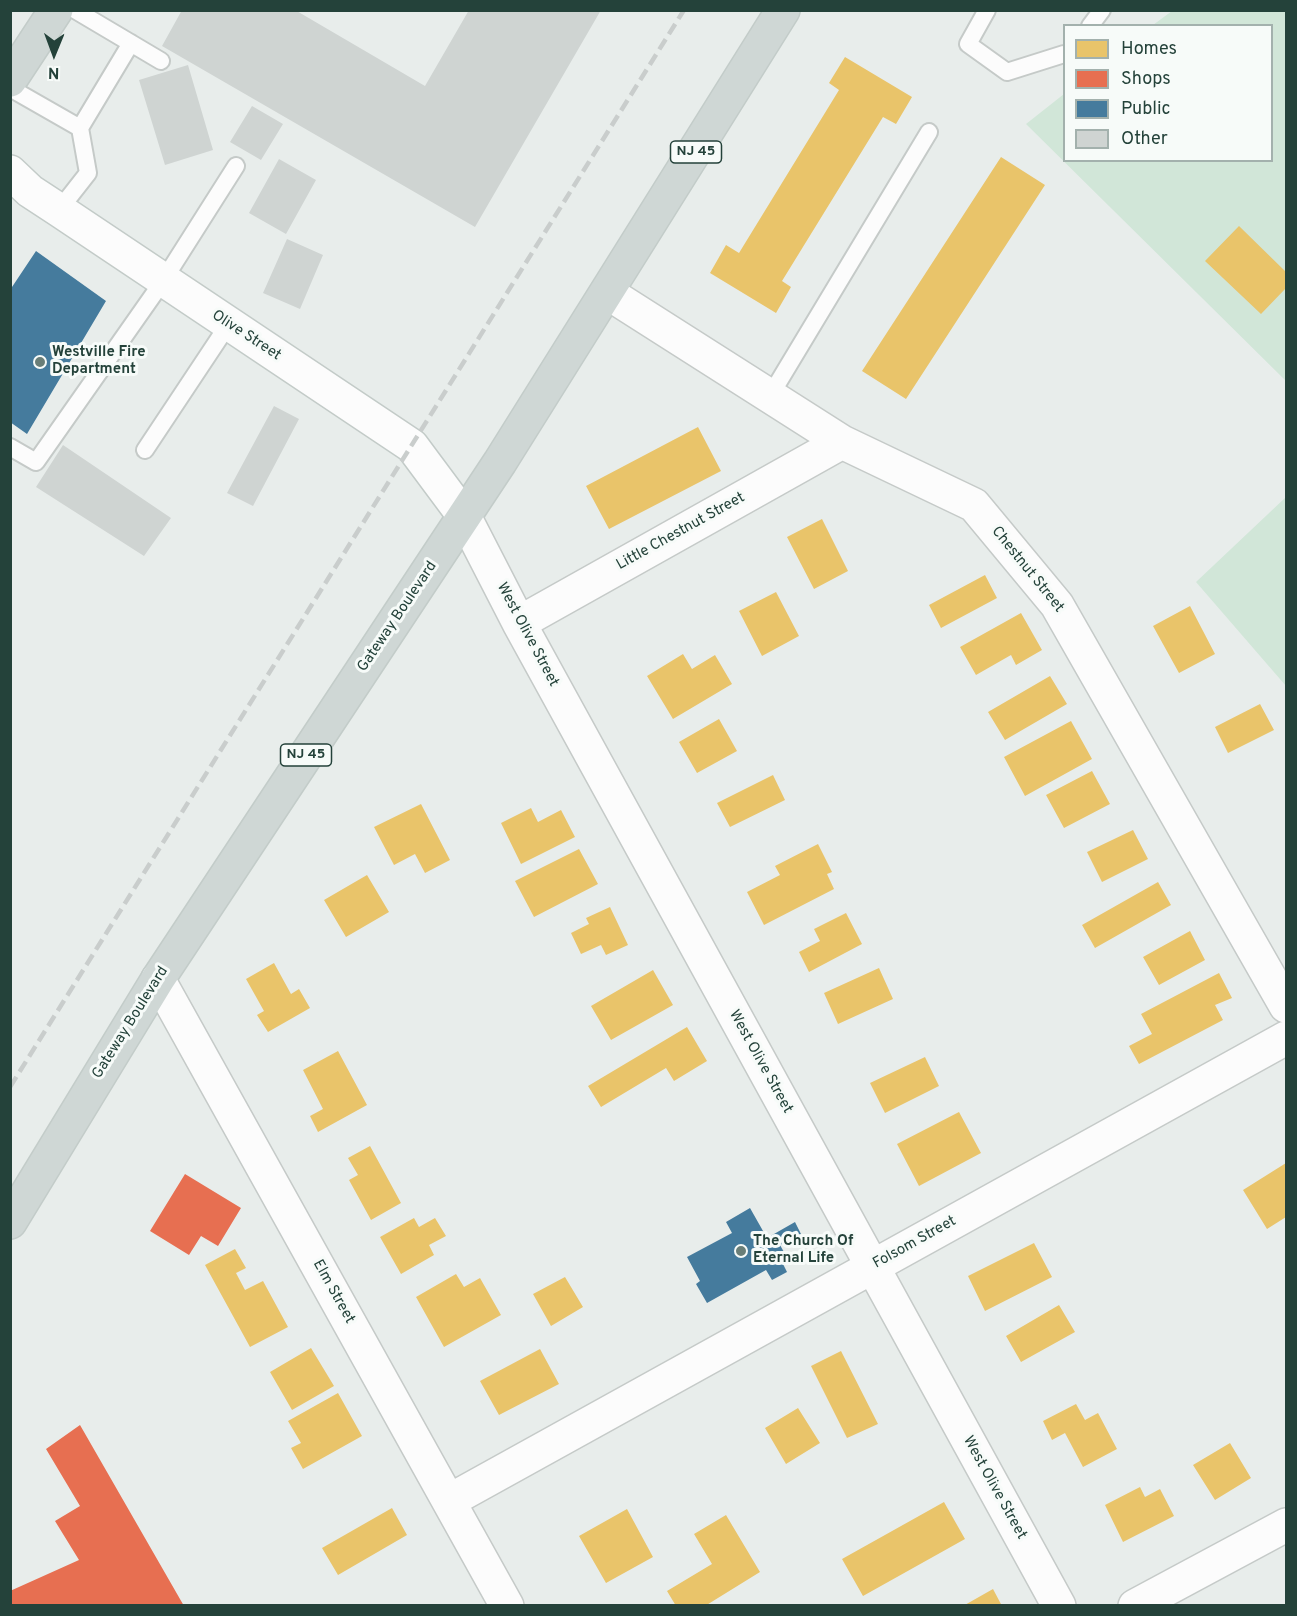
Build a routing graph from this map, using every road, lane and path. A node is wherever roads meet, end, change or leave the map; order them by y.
1 (56, 10) edge
2 (75, 10) edge
3 (783, 10) edge
4 (987, 10) edge
5 (1102, 10) edge
6 (1092, 24) edge
7 (131, 44) junction
8 (1063, 55) edge
9 (161, 61) dead end
10 (10, 80) edge
11 (10, 87) edge
12 (80, 128) junction
13 (929, 132) dead end
14 (236, 166) dead end
15 (10, 172) edge
16 (58, 210) junction
17 (163, 281) junction
18 (608, 293) junction
19 (228, 325) junction
20 (770, 396) junction
21 (842, 442) junction
22 (10, 447) edge
23 (145, 450) dead end
24 (465, 516) junction
25 (519, 623) junction
26 (158, 979) junction
27 (1287, 1006) edge
28 (1287, 1038) edge
29 (10, 1222) edge
30 (872, 1267) junction
31 (449, 1501) junction
32 (1287, 1525) edge
33 (507, 1605) edge
34 (1059, 1605) edge
35 (1135, 1605) edge

1 - 10 main road
2 - 7 lane
3 - 18 main road, Gateway Boulevard / NJ 45
4 - 8 lane
5 - 6 lane
7 - 9 lane
7 - 12 lane
11 - 12 lane
12 - 16 lane
13 - 20 lane
14 - 17 lane
15 - 16 street, Olive Street
16 - 17 street, Olive Street
17 - 19 street, Olive Street
17 - 22 lane
18 - 20 street, Chestnut Street
18 - 24 main road, Gateway Boulevard / NJ 45
19 - 23 lane
19 - 24 street, Olive Street
20 - 21 street, Chestnut Street
21 - 25 street, Little Chestnut Street
21 - 27 street, Chestnut Street
24 - 25 street, West Olive Street
24 - 26 main road, Gateway Boulevard / NJ 45
25 - 30 street, West Olive Street
26 - 29 main road, Gateway Boulevard / NJ 45
26 - 31 street, Elm Street
28 - 30 street, Folsom Street
30 - 31 street, Folsom Street
30 - 34 street, West Olive Street
31 - 33 street, Elm Street
32 - 35 street

